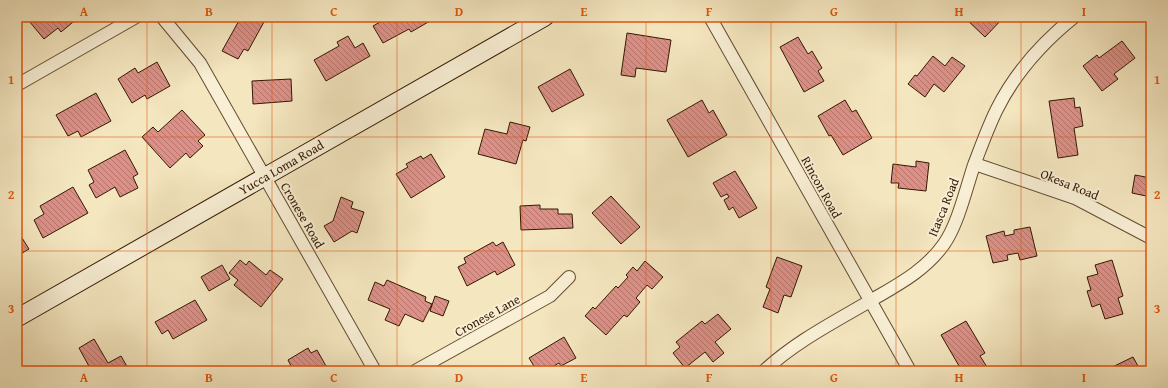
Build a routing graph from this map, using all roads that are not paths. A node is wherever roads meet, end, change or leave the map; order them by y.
1 (136, 17) edge
2 (162, 17) edge
3 (545, 17) edge
4 (710, 17) edge
5 (1074, 17) edge
6 (17, 85) edge
7 (975, 164) junction
8 (265, 177) junction
9 (1151, 238) edge
10 (569, 277) dead end
11 (870, 300) junction
12 (17, 318) edge
13 (375, 371) edge
14 (415, 371) edge
15 (764, 371) edge
16 (910, 371) edge

1 - 6 street
2 - 8 street, Cronese Road
3 - 8 main road, Yucca Loma Road
4 - 11 street, Rincon Road
5 - 7 street, Itasca Road
7 - 9 street, Okesa Road
7 - 11 street, Itasca Road
8 - 12 main road, Yucca Loma Road
8 - 13 street, Cronese Road
10 - 14 street, Cronese Lane
11 - 15 street, Itasca Road
11 - 16 street, Rincon Road

